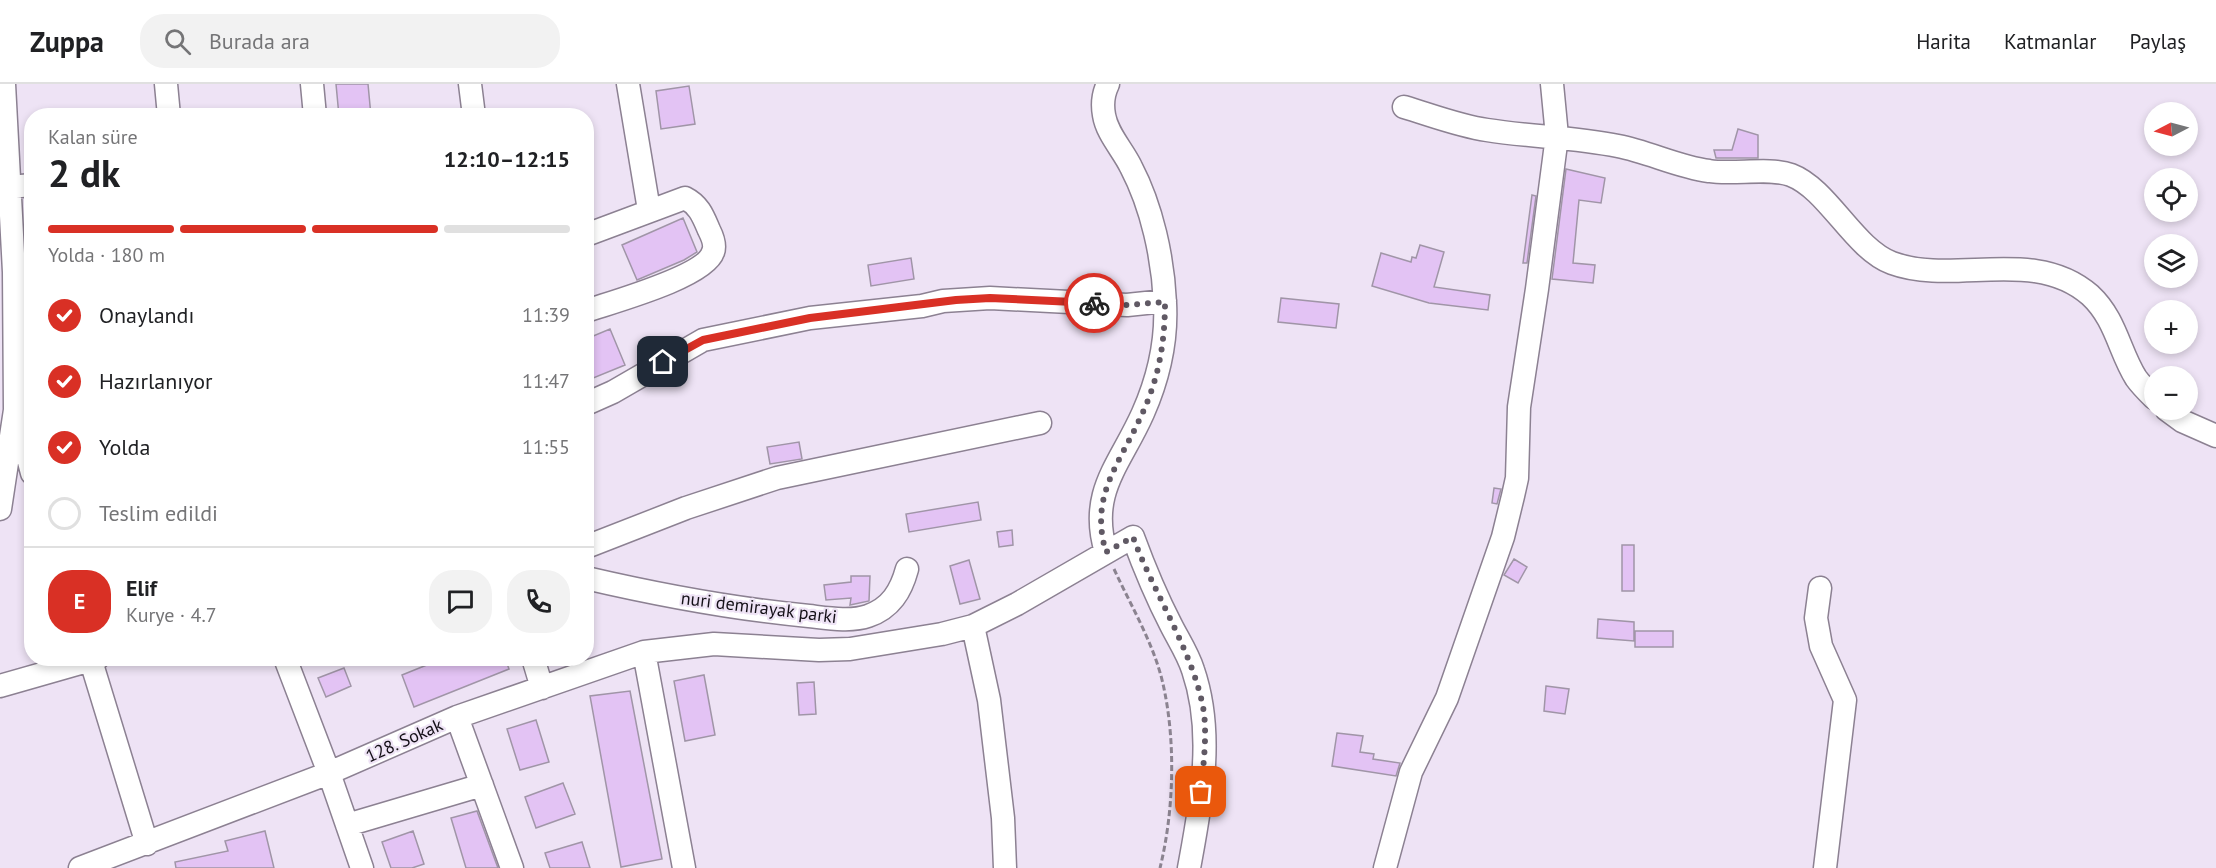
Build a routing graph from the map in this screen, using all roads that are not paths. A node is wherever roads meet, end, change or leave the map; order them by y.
1 (3, 84) edge
2 (166, 84) edge
3 (312, 84) edge
4 (470, 84) edge
5 (628, 84) edge
6 (1108, 84) edge
7 (1552, 84) edge
8 (1404, 107) dead end
9 (169, 108) edge
10 (314, 108) edge
11 (473, 108) edge
12 (1557, 136) junction
13 (4, 138) edge
14 (21, 186) edge
15 (649, 210) junction
16 (594, 232) edge
17 (7, 272) edge
18 (1165, 302) junction
19 (594, 308) edge
20 (23, 328) edge
21 (2144, 386) edge
22 (594, 400) edge
23 (8, 411) edge
24 (2181, 420) edge
25 (1040, 423) dead end
26 (2216, 436) edge
27 (24, 451) edge
28 (7, 468) junction
29 (24, 469) edge
30 (0, 510) edge
31 (594, 544) edge
32 (1106, 552) junction
33 (907, 569) dead end
34 (594, 580) edge
35 (1820, 588) dead end
36 (973, 626) junction
37 (644, 652) junction
38 (72, 666) edge
39 (95, 666) edge
40 (288, 666) edge
41 (536, 666) edge
42 (0, 686) edge
43 (542, 688) junction
44 (457, 717) junction
45 (329, 773) junction
46 (482, 785) junction
47 (347, 825) junction
48 (141, 854) edge
49 (80, 868) edge
50 (362, 868) edge
51 (512, 868) edge
52 (684, 868) edge
53 (1005, 868) edge
54 (1190, 868) edge
55 (1385, 868) edge
56 (1825, 868) edge

1 - 13 street
2 - 9 street
3 - 10 street
4 - 11 street
5 - 15 street
6 - 18 street
7 - 12 street
8 - 12 street
12 - 21 street
12 - 55 street
13 - 14 street
14 - 17 street
15 - 16 street
15 - 19 street
17 - 20 street
18 - 22 street
18 - 32 street
20 - 23 street
23 - 27 street
23 - 28 street
24 - 26 street
25 - 31 street
28 - 29 street
28 - 30 street
32 - 36 street
32 - 54 street
33 - 34 street, nuri demirayak parki
35 - 56 street
36 - 37 street
36 - 53 street
37 - 43 street
37 - 52 street
38 - 42 street
39 - 48 street
40 - 45 street
41 - 43 street
43 - 44 street
44 - 45 street, 128. Sokak
44 - 46 street, 128. Sokak
45 - 47 street
45 - 48 street, 128. Sokak
46 - 47 street
46 - 51 street, 128. Sokak
47 - 50 street
48 - 49 street, 128. Sokak

